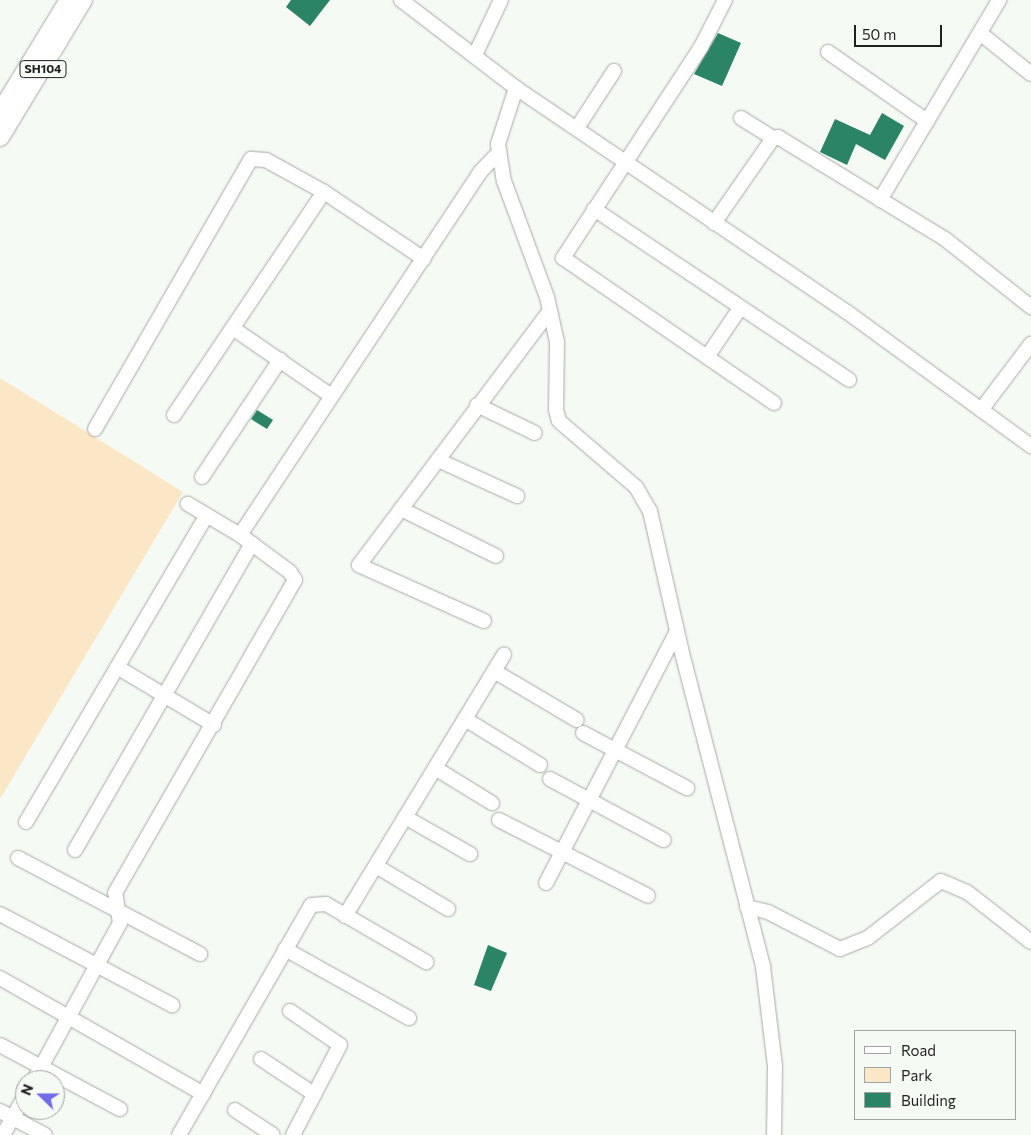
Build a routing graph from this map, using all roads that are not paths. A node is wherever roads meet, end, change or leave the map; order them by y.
1 (69, 0) edge
2 (84, 0) edge
3 (401, 0) edge
4 (501, 0) edge
5 (725, 0) edge
6 (1000, 0) edge
7 (980, 33) junction
8 (828, 52) dead end
9 (475, 55) junction
10 (614, 71) dead end
11 (1031, 74) edge
12 (516, 88) junction
13 (0, 113) edge
14 (741, 118) dead end
15 (927, 121) junction
16 (577, 128) junction
17 (0, 137) edge
18 (773, 138) junction
19 (499, 152) junction
20 (626, 163) junction
21 (324, 192) junction
22 (880, 200) junction
23 (594, 209) junction
24 (714, 223) junction
25 (424, 259) junction
26 (1031, 307) edge
27 (740, 308) junction
28 (550, 310) junction
29 (234, 329) junction
30 (1031, 344) edge
31 (708, 356) junction
32 (280, 360) junction
33 (849, 380) dead end
34 (330, 395) junction
35 (774, 403) dead end
36 (477, 405) junction
37 (981, 410) junction
38 (174, 416) dead end
39 (94, 429) dead end
40 (535, 433) dead end
41 (1031, 446) edge
42 (438, 460) junction
43 (202, 476) dead end
44 (517, 496) dead end
45 (188, 504) dead end
46 (401, 509) junction
47 (207, 515) junction
48 (240, 535) junction
49 (252, 544) junction
50 (496, 556) dead end
51 (484, 620) dead end
52 (677, 631) junction
53 (504, 654) dead end
54 (117, 667) junction
55 (494, 671) junction
56 (165, 695) junction
57 (465, 719) junction
58 (577, 720) dead end
59 (214, 725) junction
60 (583, 733) dead end
61 (616, 750) junction
62 (540, 765) dead end
63 (435, 768) junction
64 (550, 780) dead end
65 (687, 788) dead end
66 (589, 800) junction
67 (492, 803) dead end
68 (405, 817) junction
69 (500, 820) dead end
70 (26, 822) dead end
71 (664, 840) dead end
72 (75, 850) dead end
73 (562, 852) junction
74 (470, 854) dead end
75 (18, 858) dead end
76 (376, 866) junction
77 (546, 883) dead end
78 (648, 896) dead end
79 (747, 907) junction
80 (448, 909) dead end
81 (120, 912) junction
82 (0, 914) edge
83 (345, 916) junction
84 (1031, 942) edge
85 (285, 949) junction
86 (200, 954) dead end
87 (426, 962) dead end
88 (97, 965) junction
89 (0, 978) edge
90 (172, 1005) dead end
91 (290, 1011) dead end
92 (69, 1015) junction
93 (409, 1018) dead end
94 (0, 1045) edge
95 (261, 1059) dead end
96 (41, 1067) junction
97 (39, 1070) edge
98 (203, 1094) junction
99 (314, 1094) junction
100 (120, 1108) dead end
101 (235, 1110) dead end
102 (0, 1111) edge
103 (15, 1114) edge
104 (13, 1118) junction
105 (3, 1135) edge
106 (45, 1135) edge
107 (179, 1135) edge
108 (274, 1135) edge
109 (293, 1135) edge
110 (774, 1135) edge

1 - 13 main road, SH104
2 - 17 main road, SH104
3 - 9 street
4 - 9 street
5 - 20 street
6 - 7 street
7 - 11 street
7 - 15 street
8 - 15 street
9 - 12 street
10 - 16 street
12 - 16 street
12 - 19 street
14 - 18 street
15 - 22 street
16 - 20 street
18 - 22 street
18 - 24 street
19 - 25 street
19 - 28 street
20 - 23 street
20 - 24 street
21 - 25 street
21 - 29 street
21 - 39 street
22 - 26 street
23 - 27 street
23 - 31 street
24 - 37 street
25 - 34 street
27 - 31 street
27 - 33 street
28 - 36 street
28 - 52 street
29 - 32 street
29 - 38 street
30 - 37 street
31 - 35 street
32 - 34 street
32 - 43 street
34 - 48 street
36 - 40 street
36 - 42 street
37 - 41 street
42 - 44 street
42 - 46 street
45 - 47 street
46 - 50 street
46 - 51 street
47 - 48 street
47 - 54 street
48 - 49 street
49 - 56 street
49 - 59 street
52 - 61 street
52 - 79 street
53 - 55 street
54 - 56 street
54 - 70 street
55 - 57 street
55 - 58 street
56 - 59 street
56 - 72 street
57 - 62 street
57 - 63 street
59 - 81 street
60 - 61 street
61 - 65 street
61 - 66 street
63 - 67 street
63 - 68 street
64 - 66 street
66 - 71 street
66 - 73 street
68 - 74 street
68 - 76 street
69 - 73 street
73 - 77 street
73 - 78 street
75 - 81 street
76 - 80 street
76 - 83 street
79 - 84 street
79 - 110 street
81 - 86 street
81 - 88 street
82 - 88 street
83 - 85 street
83 - 87 street
85 - 93 street
85 - 98 street
88 - 90 street
88 - 92 street
89 - 92 street
91 - 99 street
92 - 96 street
92 - 98 street
94 - 96 street
95 - 99 street
96 - 97 street
96 - 100 street
98 - 107 street
99 - 109 street
101 - 108 street
102 - 104 street
103 - 104 street
104 - 105 street
104 - 106 street

